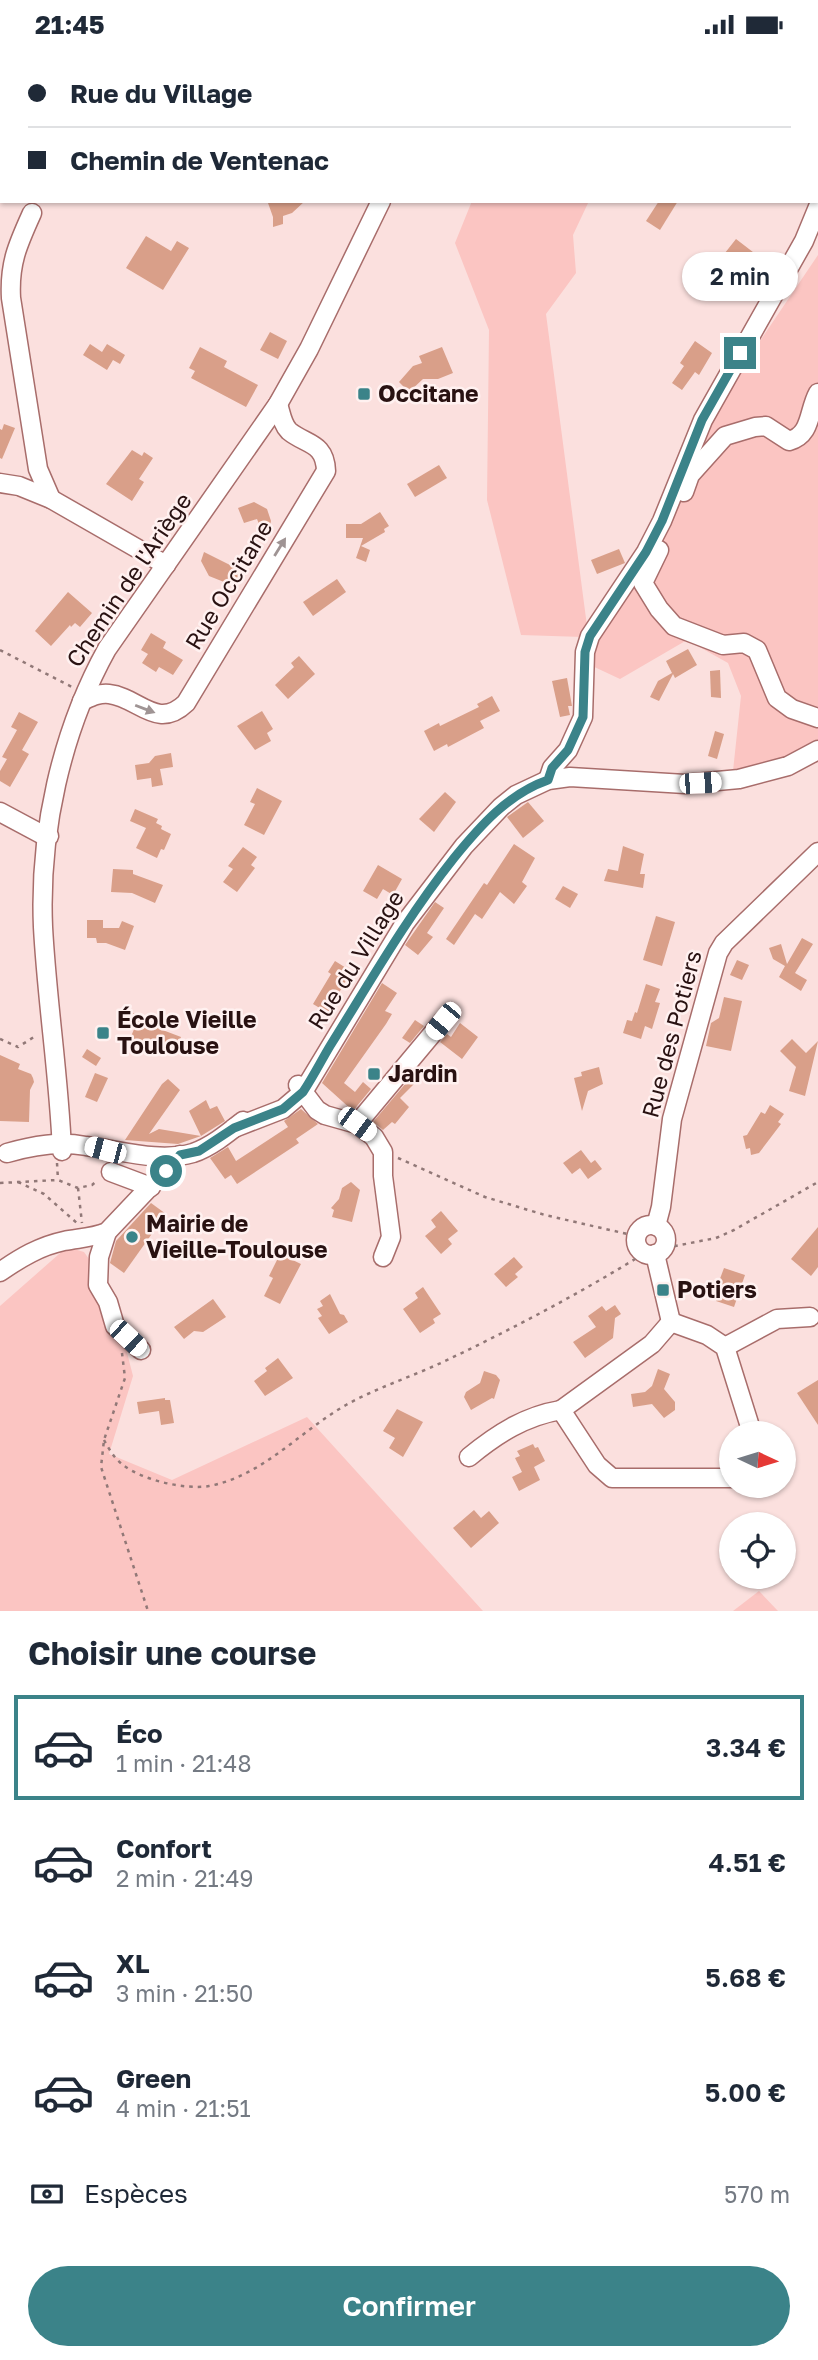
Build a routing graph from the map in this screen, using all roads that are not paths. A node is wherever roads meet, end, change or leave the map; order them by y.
1 (380, 203) edge
2 (818, 207) edge
3 (32, 213) dead end
4 (818, 393) edge
5 (278, 404) junction
6 (290, 431) junction
7 (260, 433) junction
8 (38, 469) junction
9 (0, 483) edge
10 (19, 486) junction
11 (51, 499) junction
12 (166, 565) junction
13 (95, 670) junction
14 (111, 694) junction
15 (83, 697) junction
16 (818, 718) edge
17 (818, 750) edge
18 (548, 780) junction
19 (0, 812) edge
20 (48, 836) junction
21 (818, 852) edge
22 (443, 1021) dead end
23 (300, 1088) junction
24 (357, 1124) junction
25 (60, 1152) junction
26 (4, 1153) edge
27 (180, 1155) junction
28 (105, 1176) road end
29 (151, 1187) junction
30 (656, 1227) junction
31 (107, 1232) junction
32 (654, 1251) junction
33 (383, 1257) dead end
34 (0, 1272) edge
35 (810, 1317) dead end
36 (671, 1322) junction
37 (725, 1347) junction
38 (141, 1350) dead end
39 (561, 1410) junction
40 (748, 1421) edge
41 (469, 1457) dead end
42 (719, 1478) edge

1 - 5 street, Chemin de l'Ariège
2 - 18 street
3 - 8 street
4 - 16 street
5 - 6 street
5 - 7 street, Chemin de l'Ariège
6 - 7 street
14 -> 6 street, Rue Occitane
7 - 12 street, Chemin de l'Ariège
8 - 10 street
8 - 11 street
9 - 10 street
10 - 11 street
11 - 12 street
12 - 13 street, Chemin de l'Ariège
13 - 14 street
13 - 15 street, Chemin de l'Ariège
14 - 15 street
15 - 20 street, Chemin de l'Ariège
17 - 18 street
18 - 23 street, Rue du Village
19 - 20 street
20 - 25 street, Chemin de l'Ariège
21 - 30 street, Rue des Potiers
22 - 24 street
23 - 24 street
23 - 27 street, Rue du Village
24 - 33 street
25 - 26 street, Rue du Village
25 - 27 street, Rue du Village
27 - 29 street
28 - 29 street
29 - 31 street
30 - 32 street
30 - 32 street
31 - 34 street
31 - 38 street
32 - 36 street
35 - 37 street
36 - 37 street
36 - 39 street
37 - 40 street
39 - 41 street
39 - 42 street

